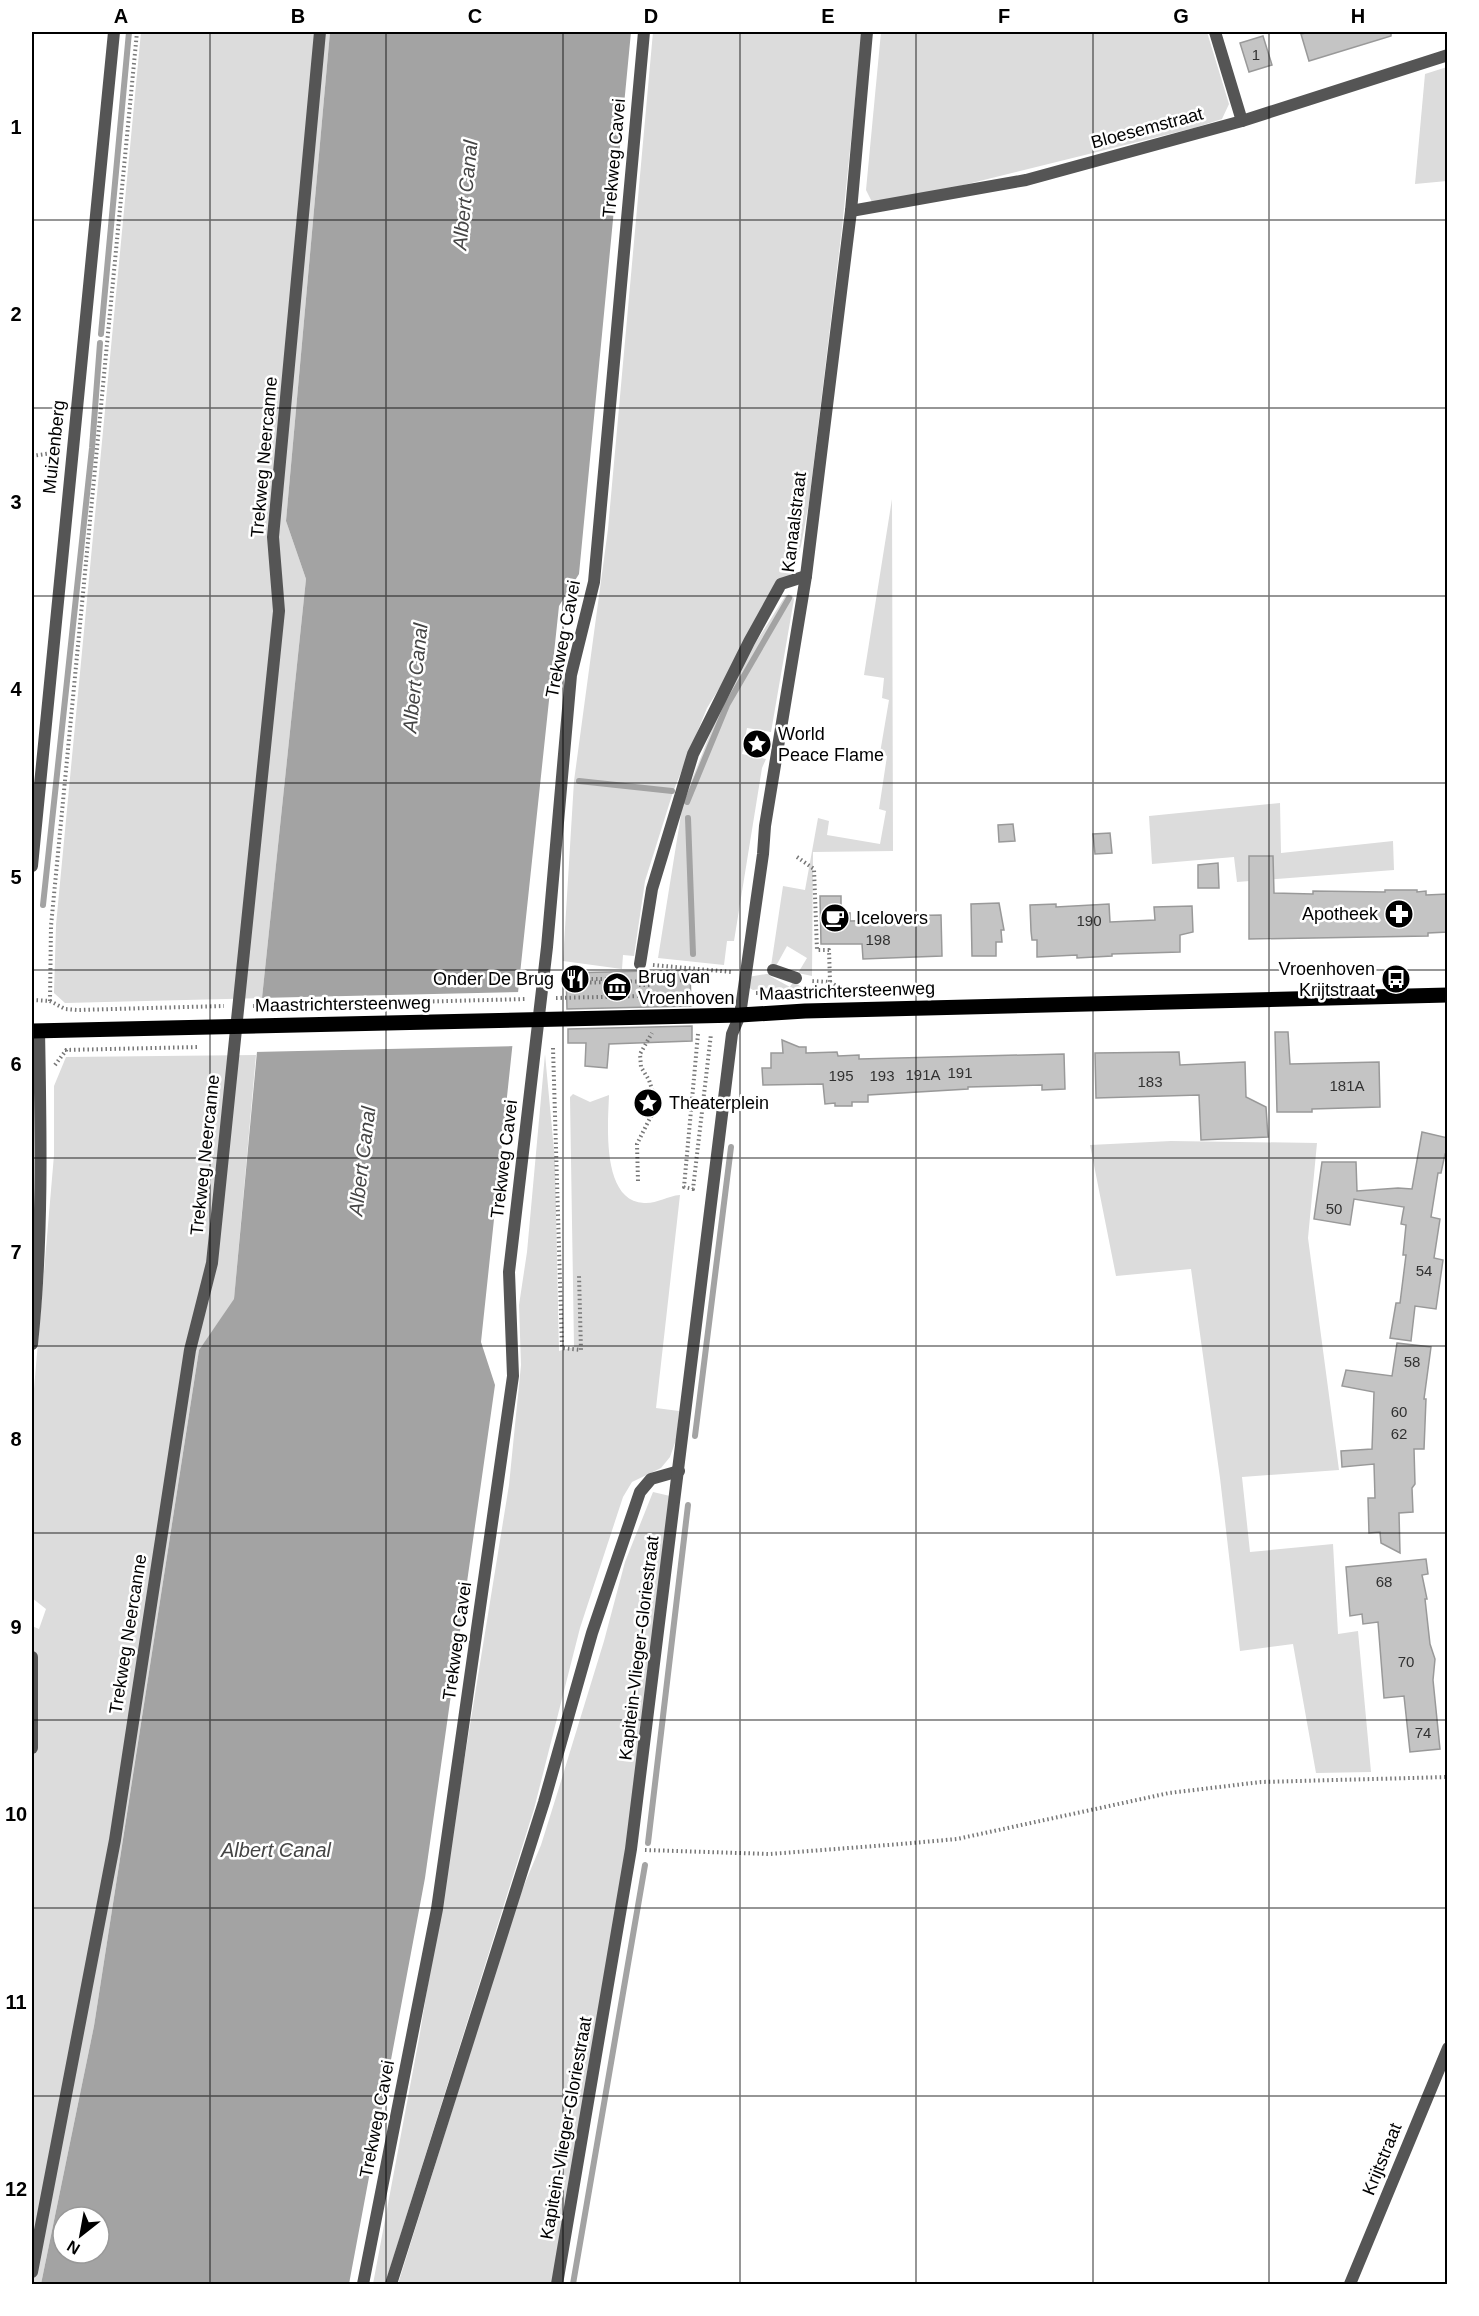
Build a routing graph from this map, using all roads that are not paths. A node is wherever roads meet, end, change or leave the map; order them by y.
1 (114, 32) edge
2 (320, 32) edge
3 (644, 32) edge
4 (867, 32) edge
5 (1215, 32) edge
6 (1448, 55) edge
7 (1242, 121) junction
8 (851, 211) junction
9 (806, 576) junction
10 (32, 866) edge
11 (650, 964) road end
12 (773, 970) dead end
13 (796, 978) road end
14 (1448, 995) edge
15 (740, 1015) junction
16 (35, 1030) edge
17 (32, 1344) edge
18 (679, 1471) junction
19 (32, 1657) edge
20 (32, 1748) edge
21 (1448, 2048) edge
22 (32, 2272) edge
23 (363, 2284) edge
24 (391, 2284) edge
25 (557, 2284) edge
26 (1350, 2284) edge

1 - 10 street, Muizenberg
2 - 22 street, Trekweg Neercanne
3 - 23 street, Trekweg Cavei
4 - 8 street, Kanaalstraat
5 - 7 street
6 - 7 street, Bloesemstraat
7 - 8 street, Bloesemstraat
8 - 9 street, Kanaalstraat
9 - 11 street
9 - 15 street, Kanaalstraat
12 - 13 street
14 - 15 main road, Maastrichtersteenweg
15 - 16 main road, Maastrichtersteenweg
15 - 18 street, Kapitein-Vlieger-Gloriestraat
16 - 17 street
18 - 24 street
18 - 25 street, Kapitein-Vlieger-Gloriestraat
19 - 20 street
21 - 26 street, Krijtstraat

